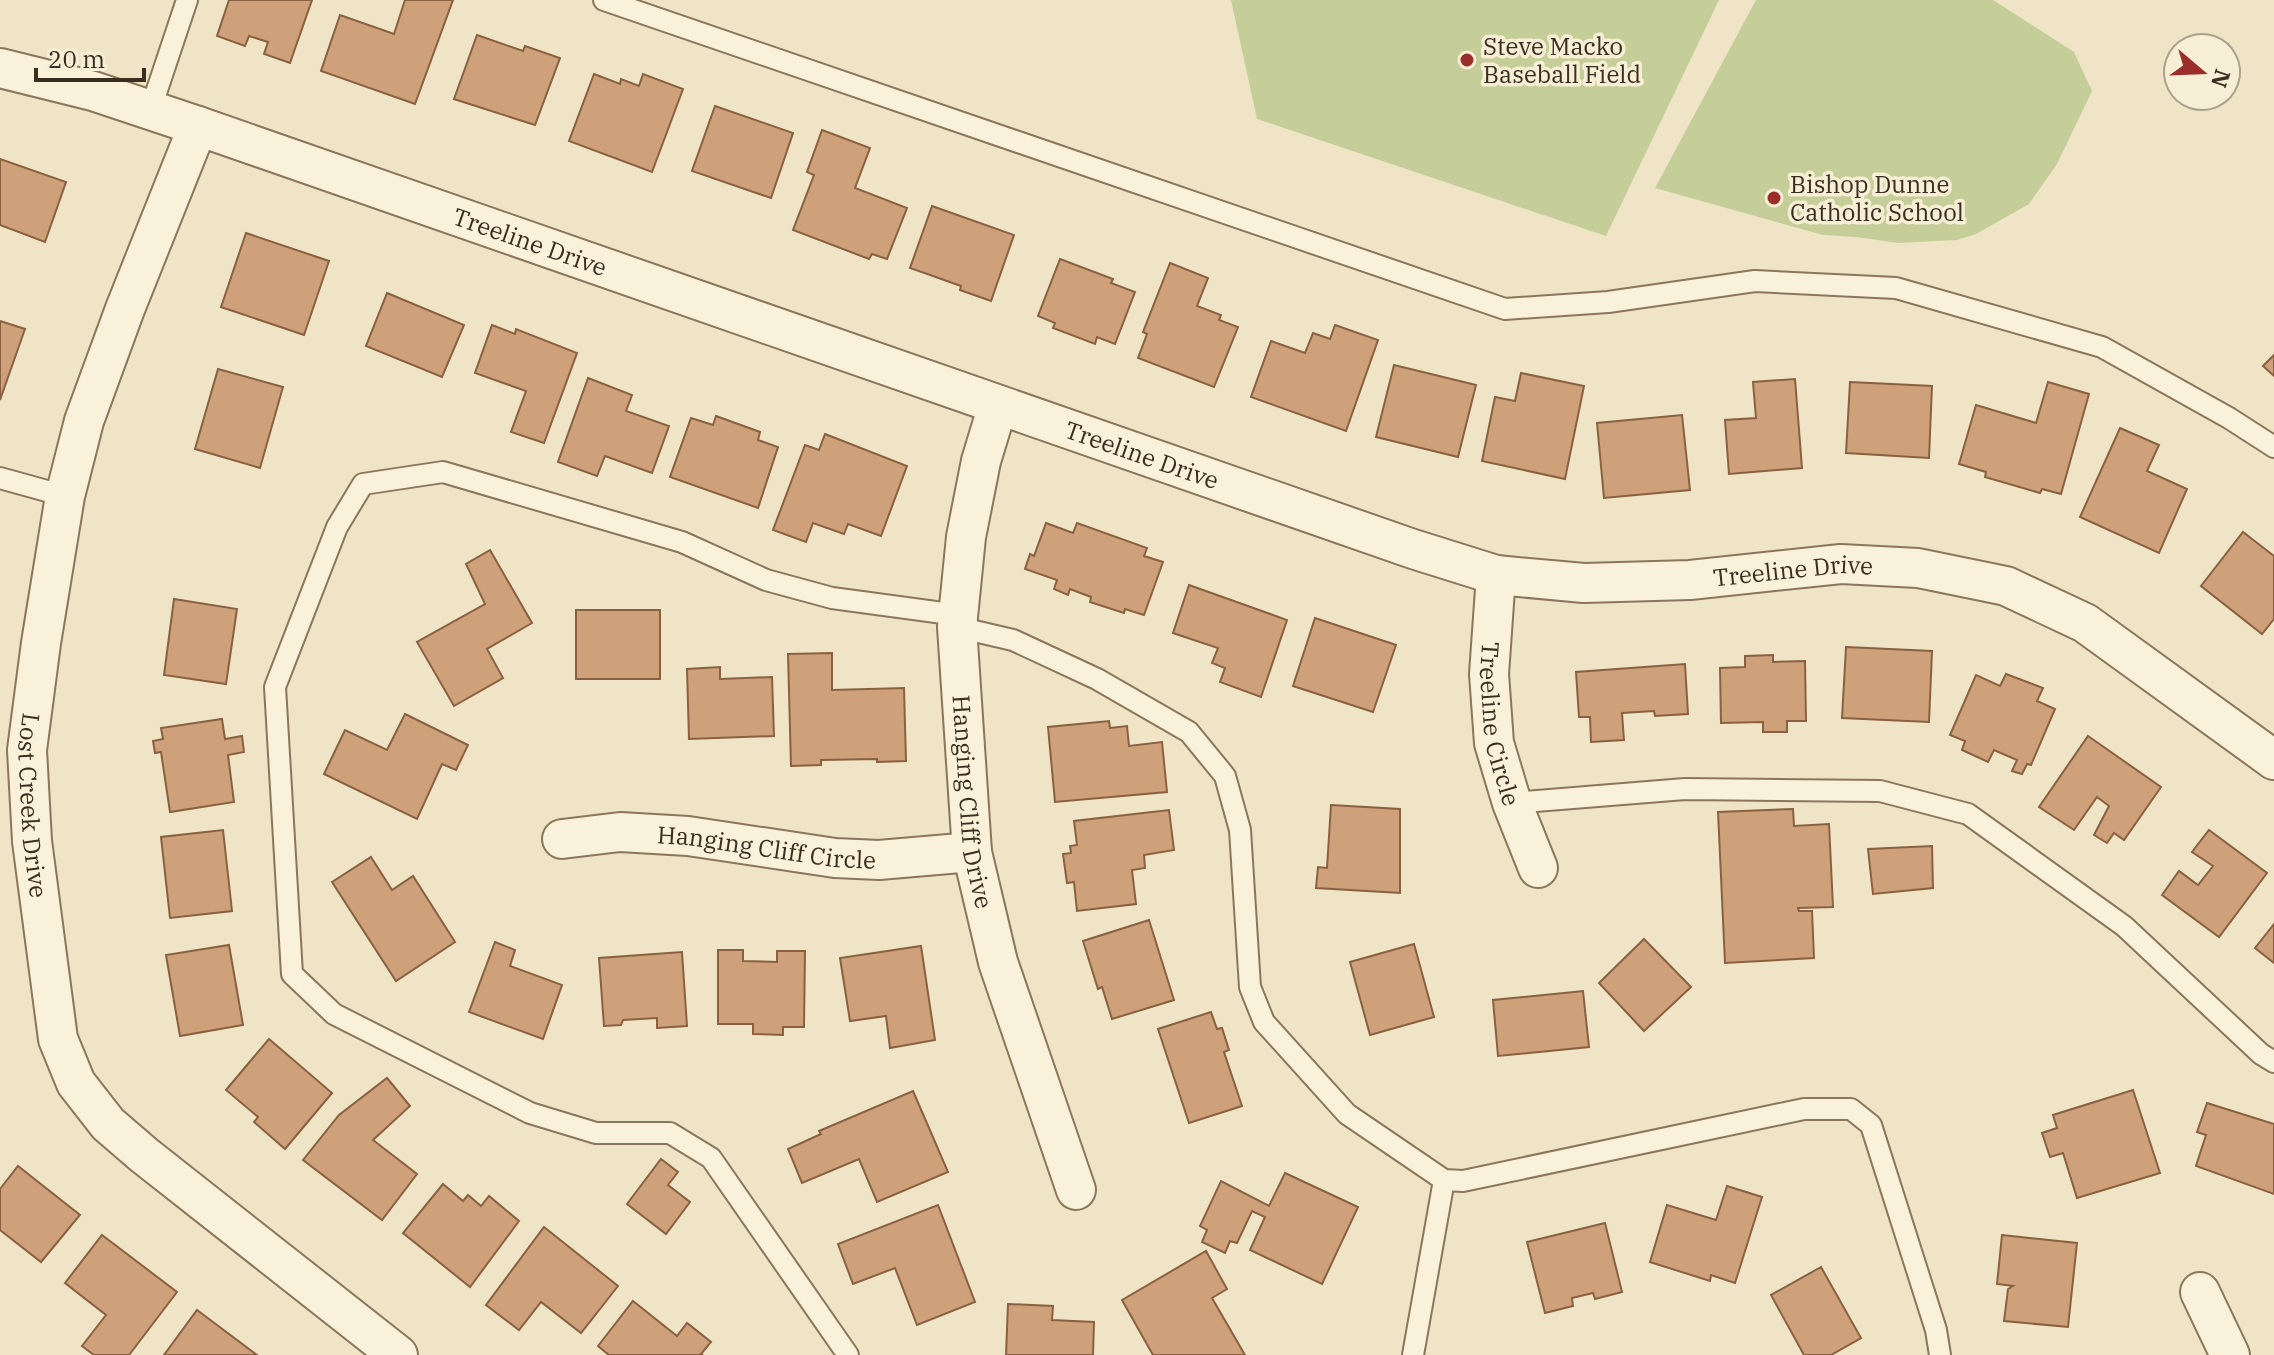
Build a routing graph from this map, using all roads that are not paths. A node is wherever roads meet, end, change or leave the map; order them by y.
1 (187, 0) edge
2 (604, 0) edge
3 (0, 68) edge
4 (150, 111) junction
5 (198, 126) junction
6 (998, 405) junction
7 (2274, 447) edge
8 (0, 478) edge
9 (65, 496) junction
10 (1496, 575) junction
11 (957, 621) junction
12 (14, 749) edge
13 (2274, 760) edge
14 (1512, 803) junction
15 (562, 839) dead end
16 (972, 852) junction
17 (1538, 868) dead end
18 (2274, 1062) edge
19 (1444, 1180) junction
20 (1076, 1190) dead end
21 (2200, 1292) dead end
22 (398, 1355) edge
23 (848, 1355) edge
24 (1413, 1355) edge
25 (1940, 1355) edge
26 (2230, 1355) edge

1 - 4 lane
2 - 7 lane
3 - 4 street, Treeline Drive
4 - 5 street, Treeline Drive
5 - 6 street, Treeline Drive
5 - 9 street, Lost Creek Drive
6 - 10 street, Treeline Drive
6 - 11 street, Hanging Cliff Drive
8 - 9 lane
9 - 12 street, Lost Creek Drive
10 - 13 street, Treeline Drive
10 - 14 street, Treeline Circle
11 - 16 street, Hanging Cliff Drive
11 - 19 lane
11 - 23 lane
12 - 22 street, Lost Creek Drive
14 - 17 street, Treeline Circle
14 - 18 lane
15 - 16 street, Hanging Cliff Circle
16 - 20 street, Hanging Cliff Drive
19 - 24 lane
19 - 25 lane
21 - 26 street

